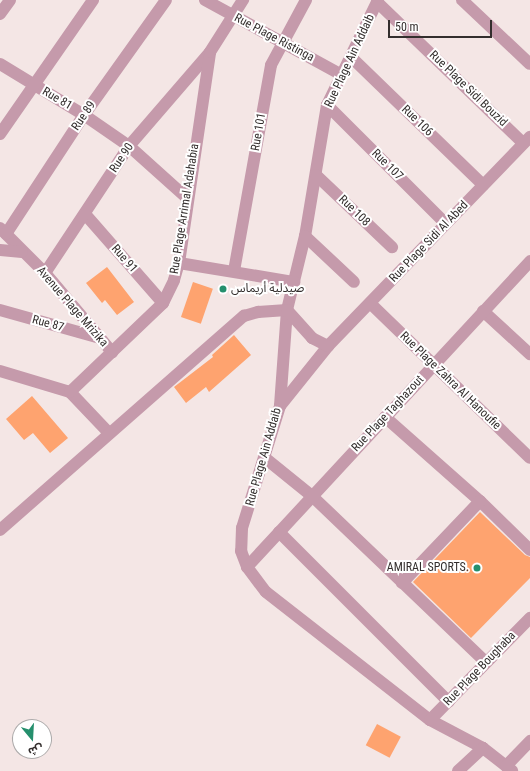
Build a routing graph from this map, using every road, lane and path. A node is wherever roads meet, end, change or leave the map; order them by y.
1 (10, 0) edge
2 (93, 0) edge
3 (166, 0) edge
4 (205, 0) edge
5 (243, 0) edge
6 (306, 0) edge
7 (462, 0) edge
8 (378, 1) edge
9 (0, 14) edge
10 (234, 16) junction
11 (283, 41) junction
12 (210, 52) junction
13 (351, 57) junction
14 (0, 64) edge
15 (530, 64) edge
16 (342, 76) junction
17 (35, 86) junction
18 (327, 105) junction
19 (84, 115) junction
20 (0, 134) edge
21 (527, 140) edge
22 (129, 146) junction
23 (316, 175) junction
24 (483, 185) junction
25 (187, 198) junction
26 (86, 214) junction
27 (446, 224) junction
28 (3, 231) edge
29 (305, 236) junction
30 (392, 247) dead end
31 (0, 250) edge
32 (22, 252) junction
33 (530, 261) edge
34 (179, 264) junction
35 (234, 271) junction
36 (45, 274) junction
37 (294, 282) junction
38 (354, 282) dead end
39 (163, 303) junction
40 (371, 304) junction
41 (0, 310) edge
42 (287, 310) junction
43 (483, 311) junction
44 (97, 337) junction
45 (328, 346) junction
46 (112, 352) junction
47 (530, 354) edge
48 (433, 365) junction
49 (0, 371) edge
50 (70, 392) junction
51 (280, 406) junction
52 (385, 417) junction
53 (109, 433) junction
54 (265, 458) junction
55 (530, 458) edge
56 (312, 496) junction
57 (480, 501) junction
58 (0, 530) edge
59 (279, 532) junction
60 (530, 550) edge
61 (247, 567) junction
62 (402, 583) junction
63 (530, 618) edge
64 (486, 662) junction
65 (449, 702) junction
66 (430, 720) junction
67 (530, 741) edge
68 (483, 748) junction
69 (509, 768) edge
70 (458, 771) edge

1 - 9 street
2 - 17 street
3 - 19 street, Rue 89
4 - 10 street, Rue Plage Ristinga
5 - 10 street, Rue Plage Arrimal Adahabia
6 - 11 street, Rue 101
7 - 15 street
8 - 13 street, Rue Plage Ain Addaib
8 - 21 street, Rue Plage Sidi Bouzid
10 - 11 street, Rue Plage Ristinga
10 - 12 street, Rue Plage Arrimal Adahabia
11 - 16 street, Rue Plage Ristinga
11 - 35 street, Rue 101
12 - 22 street, Rue 90
12 - 25 street, Rue Plage Arrimal Adahabia
13 - 16 street, Rue Plage Ain Addaib
13 - 24 street, Rue 106
14 - 17 street, Rue 81
16 - 18 street, Rue Plage Ain Addaib
17 - 19 street, Rue 81
17 - 20 street
18 - 23 street, Rue Plage Ain Addaib
18 - 27 street, Rue 107
19 - 22 street, Rue 81
19 - 28 street, Rue 89
21 - 24 street, Rue Plage Sidi Al Abed
22 - 25 street, Rue 81
22 - 26 street, Rue 90
23 - 29 street, Rue Plage Ain Addaib
23 - 30 street, Rue 108
24 - 27 street, Rue Plage Sidi Al Abed
25 - 34 street, Rue Plage Arrimal Adahabia
26 - 36 street, Rue 90
26 - 39 street, Rue 91
27 - 40 street, Rue Plage Sidi Al Abed
28 - 32 street, Avenue Plage Mrizika
29 - 37 street, Rue Plage Ain Addaib
29 - 38 street
31 - 32 street
32 - 36 street, Avenue Plage Mrizika
33 - 43 street, Rue Plage Taghazout
34 - 35 street
34 - 39 street, Rue Plage Arrimal Adahabia
35 - 37 street
36 - 44 street, Avenue Plage Mrizika
37 - 42 street, Rue Plage Ain Addaib
39 - 46 street, Rue Plage Arrimal Adahabia
40 - 45 street, Rue Plage Sidi Al Abed
40 - 48 street, Rue Plage Zahra Al Hanoufie
41 - 44 street, Rue 87
42 - 45 street
42 - 51 street, Rue Plage Ain Addaib
42 - 53 street
43 - 47 street
43 - 48 street, Rue Plage Taghazout
44 - 46 street, Avenue Plage Mrizika
45 - 51 street, Rue Plage Sidi Al Abed
46 - 50 street, Rue Plage Arrimal Adahabia
48 - 52 street, Rue Plage Taghazout
48 - 55 street, Rue Plage Zahra Al Hanoufie
49 - 50 street
50 - 53 street
51 - 54 street, Rue Plage Ain Addaib
52 - 56 street, Rue Plage Taghazout
52 - 57 street
53 - 58 street
54 - 56 street
54 - 61 street, Rue Plage Ain Addaib
56 - 59 street, Rue Plage Taghazout
56 - 62 street
57 - 60 street
57 - 62 street
59 - 61 street, Rue Plage Taghazout
59 - 65 street
61 - 66 street, Rue Plage Ain Addaib
62 - 64 street
63 - 64 street, Rue Plage Boughaba
64 - 65 street, Rue Plage Boughaba
65 - 66 street, Rue Plage Boughaba
66 - 68 street, Rue Plage Ain Addaib
67 - 69 street
68 - 69 street, Rue Plage Ain Addaib
68 - 70 street

